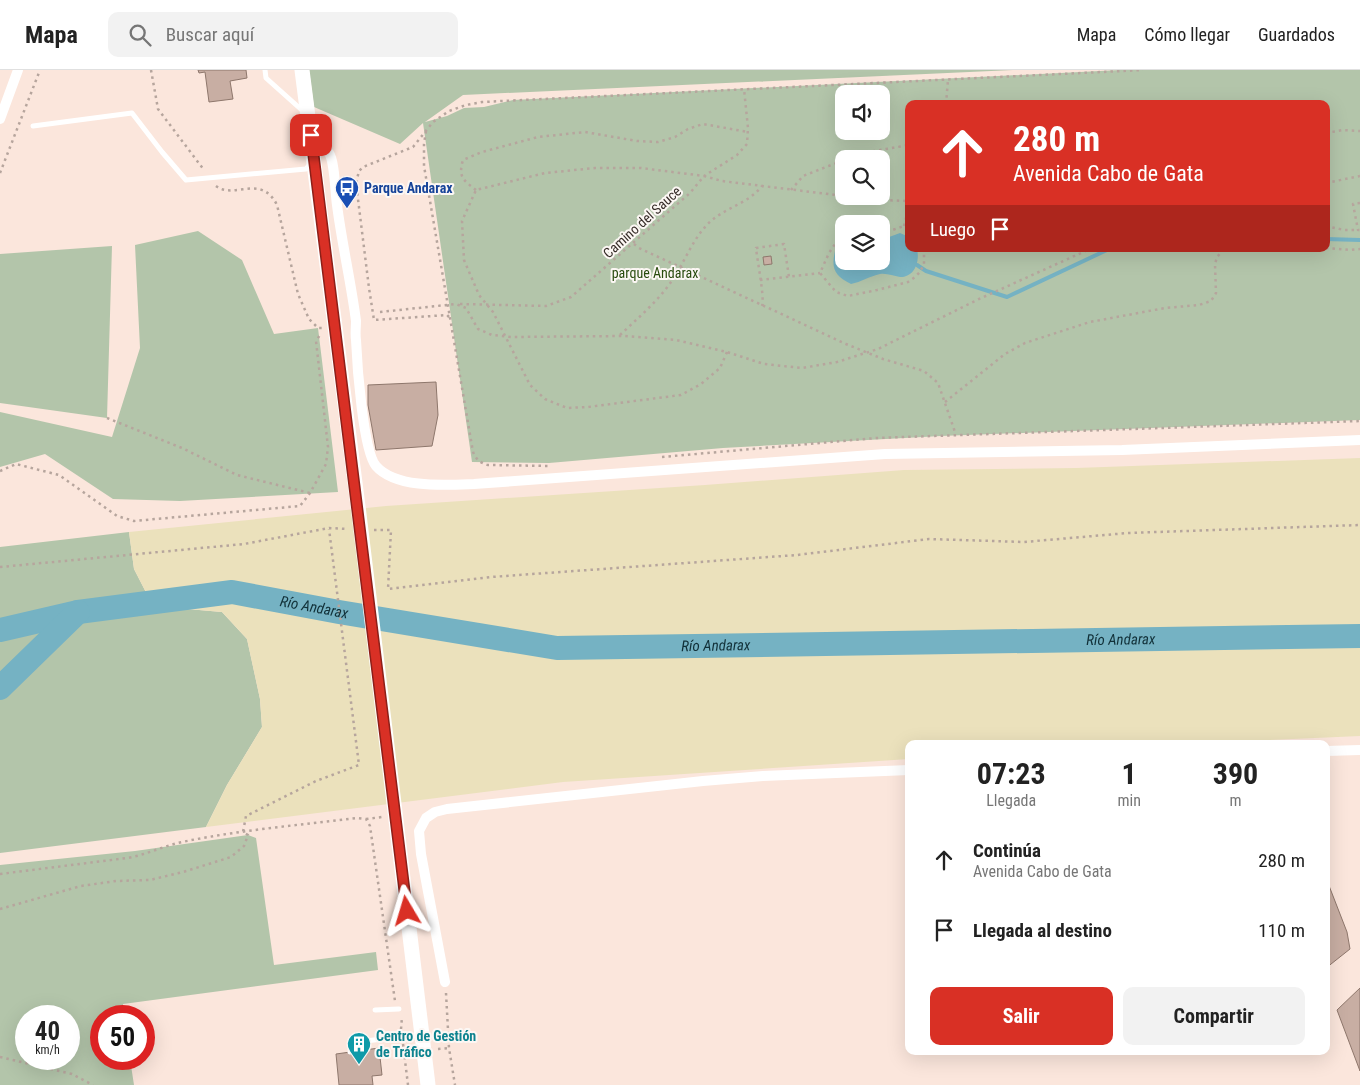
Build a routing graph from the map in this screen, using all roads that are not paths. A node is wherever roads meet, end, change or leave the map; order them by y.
1 (18, 70) edge
2 (265, 70) edge
3 (302, 70) edge
4 (308, 116) junction
5 (0, 118) edge
6 (32, 126) dead end
7 (313, 153) junction
8 (1360, 440) edge
9 (1360, 750) edge
10 (1330, 751) edge
11 (905, 770) edge
12 (445, 982) road end
13 (399, 1009) road end
14 (375, 1010) dead end
15 (422, 1035) junction
16 (350, 1052) dead end
17 (428, 1085) edge

1 - 5 street
2 - 4 lane
3 - 4 main road
4 - 7 main road
6 - 7 lane
7 - 8 street
7 - 15 main road
9 - 10 street
11 - 12 street
13 - 14 lane
15 - 16 lane
15 - 17 main road

